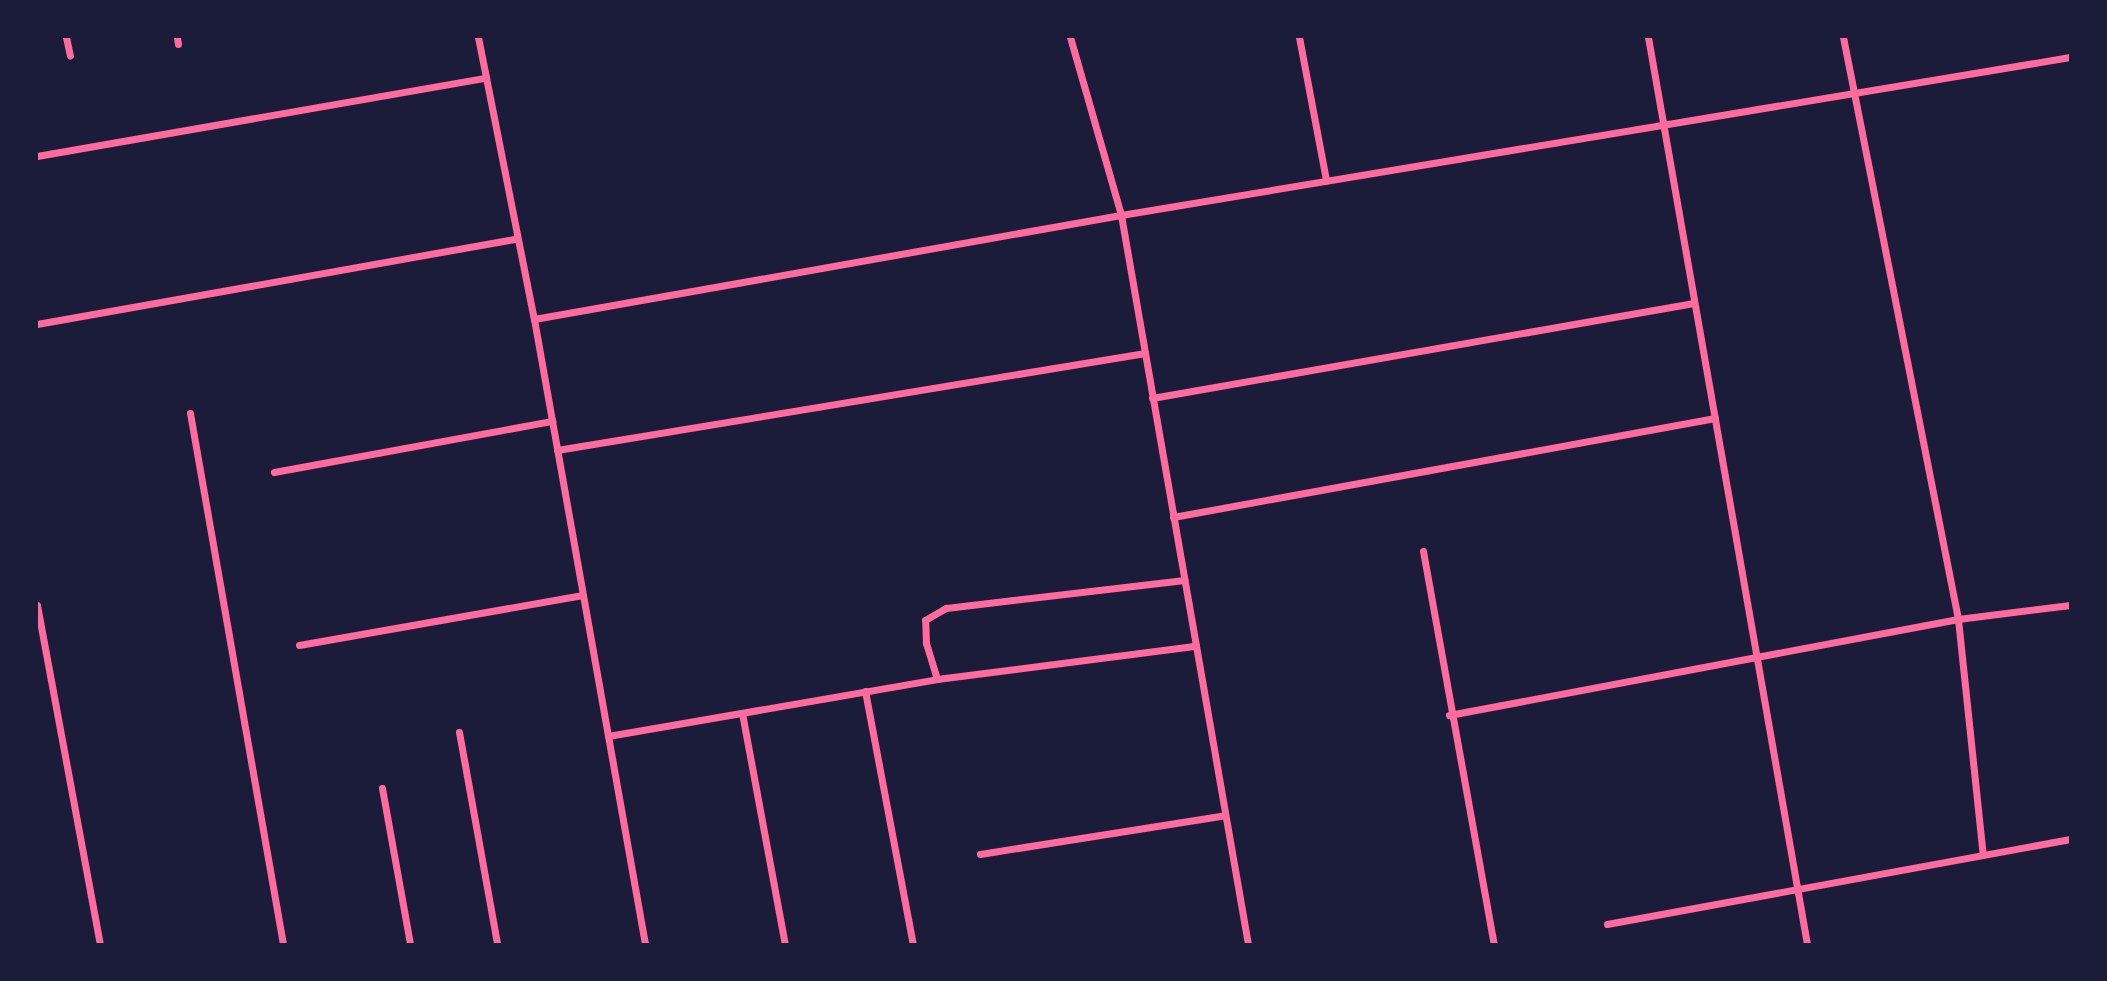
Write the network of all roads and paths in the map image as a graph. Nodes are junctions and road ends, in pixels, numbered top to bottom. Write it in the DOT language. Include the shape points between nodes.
graph roads {
  1 [pos="66,37"];
  2 [pos="478,37"];
  3 [pos="1070,37"];
  4 [pos="1300,37"];
  5 [pos="1648,37"];
  6 [pos="1843,37"];
  7 [pos="69,57"];
  8 [pos="2070,57"];
  9 [pos="486,78"];
  10 [pos="1852,92"];
  11 [pos="1662,123"];
  12 [pos="37,156"];
  13 [pos="1326,180"];
  14 [pos="1121,215"];
  15 [pos="515,239"];
  16 [pos="1694,303"];
  17 [pos="534,319"];
  18 [pos="37,324"];
  19 [pos="1145,353"];
  20 [pos="1152,398"];
  21 [pos="190,413"];
  22 [pos="1715,418"];
  23 [pos="552,421"];
  24 [pos="557,450"];
  25 [pos="274,472"];
  26 [pos="1173,517"];
  27 [pos="1423,551"];
  28 [pos="1184,580"];
  29 [pos="583,594"];
  30 [pos="37,605"];
  31 [pos="2070,605"];
  32 [pos="1958,619"];
  33 [pos="299,645"];
  34 [pos="1196,646"];
  35 [pos="1757,658"];
  36 [pos="937,679"];
  37 [pos="865,691"];
  38 [pos="743,713"];
  39 [pos="1449,715"];
  40 [pos="459,732"];
  41 [pos="608,736"];
  42 [pos="382,788"];
  43 [pos="1225,815"];
  44 [pos="2070,839"];
  45 [pos="980,854"];
  46 [pos="1983,855"];
  47 [pos="1797,889"];
  48 [pos="1607,924"];
  49 [pos="100,944"];
  50 [pos="283,944"];
  51 [pos="410,944"];
  52 [pos="497,944"];
  53 [pos="645,944"];
  54 [pos="785,944"];
  55 [pos="913,944"];
  56 [pos="1248,944"];
  57 [pos="1494,944"];
  58 [pos="1808,944"];
  1 -- 7 [label="street"];
  2 -- 9 [label="street"];
  3 -- 14 [label="street"];
  4 -- 13 [label="street"];
  5 -- 11 [label="street"];
  6 -- 10 [label="street"];
  8 -- 10 [label="street"];
  9 -- 12 [label="street"];
  9 -- 15 [label="street"];
  10 -- 11 [label="street"];
  10 -- 32 [label="street"];
  11 -- 13 [label="street"];
  11 -- 16 [label="street"];
  13 -- 14 [label="street"];
  14 -- 17 [label="street"];
  14 -- 19 [label="street"];
  15 -- 17 [label="street"];
  15 -- 18 [label="street"];
  16 -- 20 [label="street"];
  16 -- 22 [label="street"];
  17 -- 23 [label="street"];
  19 -- 20 [label="street"];
  19 -- 24 [label="street"];
  20 -- 26 [label="street"];
  21 -- 50 [label="street"];
  22 -- 26 [label="street"];
  22 -- 35 [label="street"];
  23 -- 24 [label="street"];
  23 -- 25 [label="street"];
  24 -- 29 [label="street"];
  26 -- 28 [label="street"];
  27 -- 39 [label="street"];
  28 -- 34 [label="street"];
  28 -- 36 [label="street" via="946,608 925,620 926,643"];
  29 -- 33 [label="street"];
  29 -- 41 [label="street"];
  30 -- 49 [label="street"];
  31 -- 32 [label="street"];
  32 -- 35 [label="street"];
  32 -- 46 [label="street"];
  34 -- 36 [label="street"];
  34 -- 43 [label="street"];
  35 -- 39 [label="street"];
  35 -- 47 [label="street"];
  36 -- 37 [label="street"];
  37 -- 38 [label="street"];
  37 -- 55 [label="street"];
  38 -- 41 [label="street"];
  38 -- 54 [label="street"];
  39 -- 57 [label="street"];
  40 -- 52 [label="street"];
  41 -- 53 [label="street"];
  42 -- 51 [label="street"];
  43 -- 45 [label="street"];
  43 -- 56 [label="street"];
  44 -- 46 [label="street"];
  46 -- 47 [label="street"];
  47 -- 48 [label="street"];
  47 -- 58 [label="street"];
}
